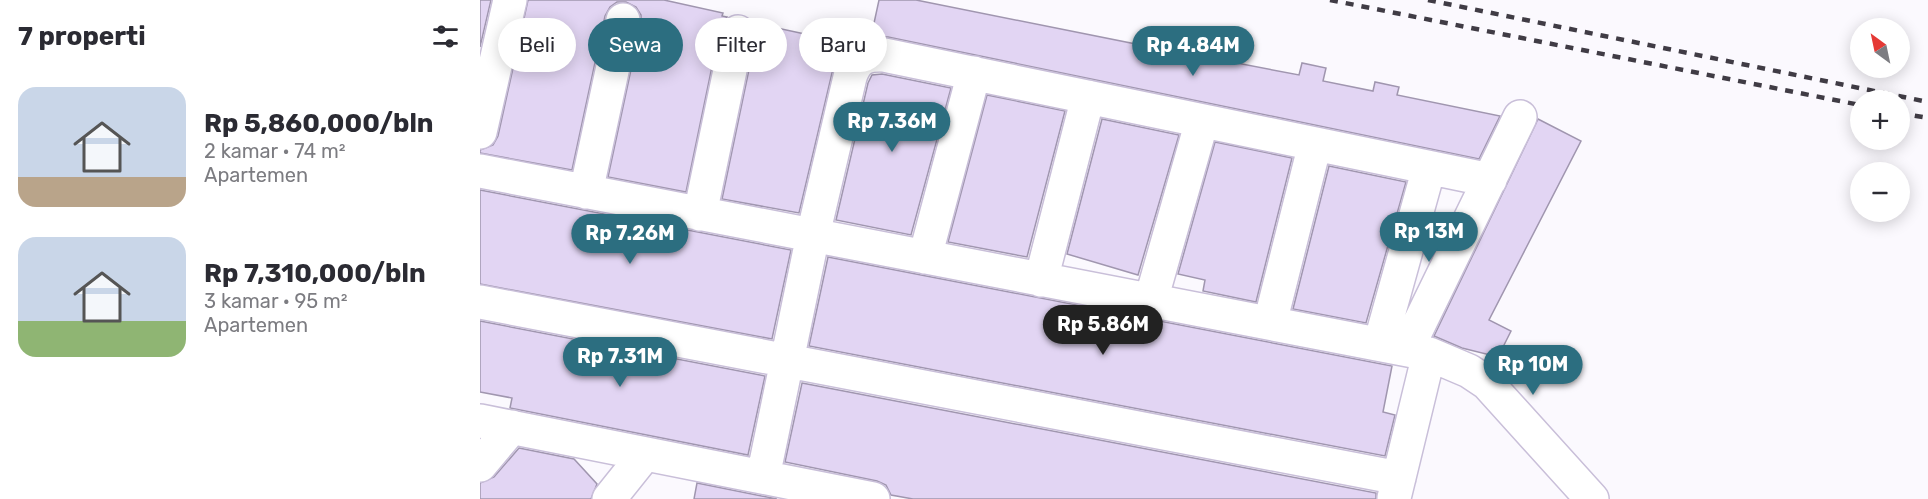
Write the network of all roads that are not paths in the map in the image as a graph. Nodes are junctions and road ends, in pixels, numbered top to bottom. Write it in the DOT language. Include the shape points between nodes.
graph roads {
  1 [pos="510,0"];
  2 [pos="612,72"];
  3 [pos="730,72"];
  4 [pos="974,73"];
  5 [pos="1088,97"];
  6 [pos="1520,117"];
  7 [pos="1202,121"];
  8 [pos="480,132"];
  9 [pos="1316,144"];
  10 [pos="1429,168"];
  11 [pos="480,171"];
  12 [pos="1490,180"];
  13 [pos="586,192"];
  14 [pos="700,213"];
  15 [pos="813,235"];
  16 [pos="925,257"];
  17 [pos="1041,280"];
  18 [pos="1151,300"];
  19 [pos="480,302"];
  20 [pos="1270,323"];
  21 [pos="1406,349"];
  22 [pos="787,361"];
  23 [pos="480,421"];
  24 [pos="512,427"];
  25 [pos="645,454"];
  26 [pos="480,465"];
  27 [pos="763,477"];
  28 [pos="1396,488"];
  29 [pos="826,494"];
  30 [pos="609,499"];
  31 [pos="873,499"];
  32 [pos="1592,499"];
  1 -- 8 [label="street"];
  2 -- 13 [label="street"];
  3 -- 14 [label="street"];
  4 -- 5 [label="street"];
  4 -- 15 [label="street" via="874,54 853,66"];
  4 -- 16 [label="street"];
  5 -- 7 [label="street"];
  5 -- 17 [label="street"];
  6 -- 12 [label="street"];
  7 -- 9 [label="street"];
  7 -- 18 [label="street"];
  9 -- 10 [label="street"];
  9 -- 20 [label="street"];
  10 -- 12 [label="street"];
  10 -- 21 [label="street"];
  11 -- 13 [label="street"];
  12 -- 21 [label="street"];
  13 -- 14 [label="street"];
  14 -- 15 [label="street"];
  15 -- 16 [label="street"];
  15 -- 22 [label="street"];
  16 -- 17 [label="street"];
  17 -- 18 [label="street"];
  18 -- 20 [label="street"];
  19 -- 22 [label="street"];
  20 -- 21 [label="street"];
  21 -- 28 [label="street"];
  21 -- 32 [label="street" via="1469,370 1487,383"];
  22 -- 27 [label="street"];
  22 -- 28 [label="street"];
  23 -- 24 [label="street"];
  24 -- 25 [label="street"];
  24 -- 26 [label="street"];
  25 -- 27 [label="street"];
  25 -- 30 [label="street"];
  27 -- 29 [label="street"];
  29 -- 31 [label="street"];
}
